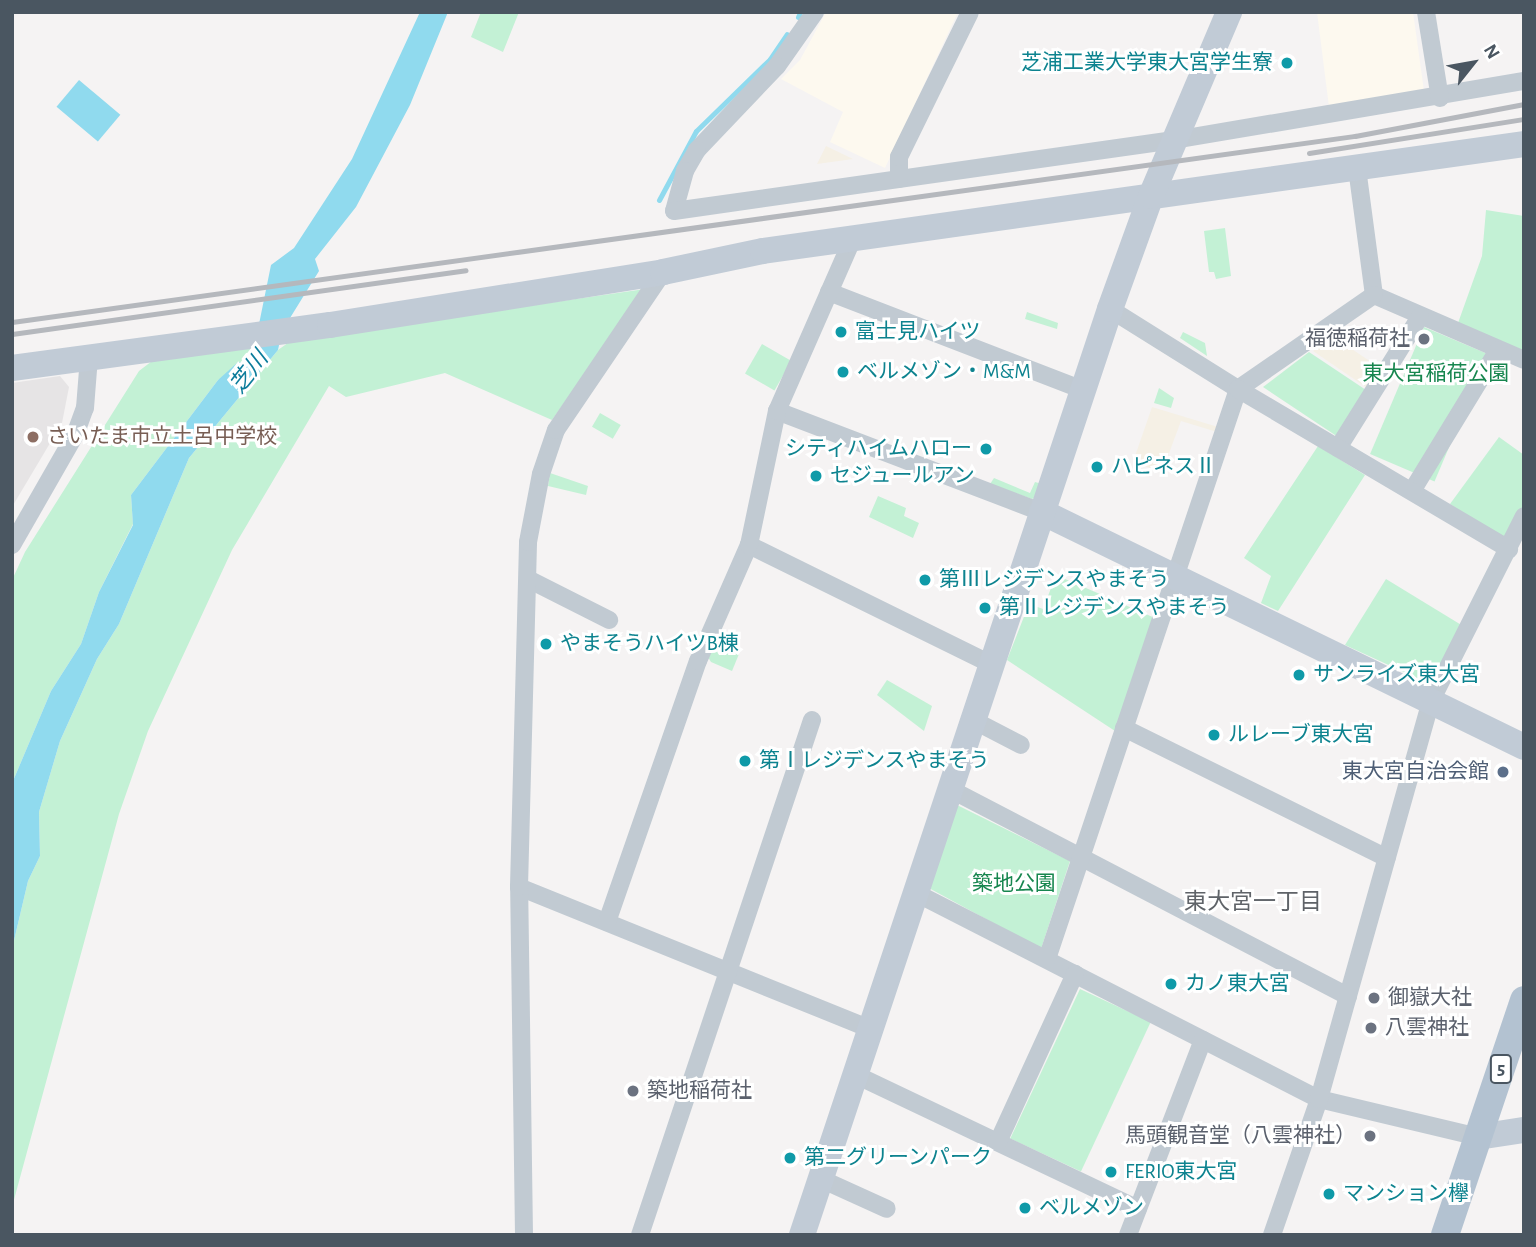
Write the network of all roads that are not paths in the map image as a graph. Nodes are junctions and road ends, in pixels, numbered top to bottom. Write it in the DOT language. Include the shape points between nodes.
graph roads {
  1 [pos="816,12"];
  2 [pos="970,12"];
  3 [pos="1228,12"];
  4 [pos="1426,12"];
  5 [pos="1524,81"];
  6 [pos="1440,98"];
  7 [pos="1174,140"];
  8 [pos="1524,144"];
  9 [pos="1357,168"];
  10 [pos="899,179"];
  11 [pos="1151,196"];
  12 [pos="853,238"];
  13 [pos="663,272"];
  14 [pos="829,292"];
  15 [pos="1374,295"];
  16 [pos="1110,309"];
  17 [pos="1420,317"];
  18 [pos="1498,349"];
  19 [pos="89,357"];
  20 [pos="1524,360"];
  21 [pos="12,368"];
  22 [pos="1238,389"];
  23 [pos="1083,390"];
  24 [pos="777,411"];
  25 [pos="1338,448"];
  26 [pos="1412,491"];
  27 [pos="1042,512"];
  28 [pos="1524,516"];
  29 [pos="12,545"];
  30 [pos="749,545"];
  31 [pos="1510,549"];
  32 [pos="1173,577"];
  33 [pos="528,579"];
  34 [pos="609,620"];
  35 [pos="991,664"];
  36 [pos="1430,703"];
  37 [pos="971,719"];
  38 [pos="811,720"];
  39 [pos="1124,728"];
  40 [pos="1021,745"];
  41 [pos="1524,747"];
  42 [pos="948,788"];
  43 [pos="1387,858"];
  44 [pos="1082,859"];
  45 [pos="519,887"];
  46 [pos="914,892"];
  47 [pos="607,922"];
  48 [pos="1047,959"];
  49 [pos="727,970"];
  50 [pos="1075,974"];
  51 [pos="1348,996"];
  52 [pos="1524,1000"];
  53 [pos="871,1029"];
  54 [pos="1203,1040"];
  55 [pos="1524,1044"];
  56 [pos="856,1074"];
  57 [pos="1319,1099"];
  58 [pos="1524,1130"];
  59 [pos="1486,1136"];
  60 [pos="998,1142"];
  61 [pos="821,1179"];
  62 [pos="887,1209"];
  63 [pos="1138,1209"];
  64 [pos="524,1235"];
  65 [pos="639,1235"];
  66 [pos="802,1235"];
  67 [pos="1128,1235"];
  68 [pos="1272,1235"];
  69 [pos="1444,1235"];
  70 [pos="1460,1235"];
  1 -- 10 [label="street" via="777,66 697,150 685,171 674,211"];
  2 -- 10 [label="street" via="900,157"];
  3 -- 7 [label="street"];
  4 -- 6 [label="street"];
  5 -- 6 [label="street"];
  6 -- 7 [label="street"];
  7 -- 10 [label="street"];
  7 -- 11 [label="street"];
  8 -- 9 [label="street"];
  9 -- 11 [label="street"];
  9 -- 15 [label="street"];
  11 -- 12 [label="street"];
  11 -- 16 [label="street"];
  12 -- 13 [label="street"];
  12 -- 14 [label="street"];
  13 -- 19 [label="street"];
  13 -- 33 [label="street" via="556,430 541,474 528,542"];
  14 -- 23 [label="street"];
  14 -- 24 [label="street"];
  15 -- 17 [label="street"];
  15 -- 22 [label="street"];
  16 -- 22 [label="street"];
  16 -- 23 [label="street"];
  17 -- 18 [label="street"];
  17 -- 25 [label="street"];
  18 -- 20 [label="street"];
  18 -- 26 [label="street"];
  19 -- 21 [label="street"];
  19 -- 29 [label="street" via="85,408 75,435"];
  22 -- 25 [label="street"];
  22 -- 32 [label="street"];
  23 -- 27 [label="street"];
  24 -- 27 [label="street"];
  24 -- 30 [label="street"];
  25 -- 26 [label="street"];
  26 -- 31 [label="street"];
  27 -- 32 [label="street"];
  27 -- 35 [label="street"];
  28 -- 31 [label="street"];
  30 -- 35 [label="street"];
  30 -- 47 [label="street" via="698,661"];
  31 -- 36 [label="street"];
  32 -- 36 [label="street"];
  32 -- 39 [label="street"];
  33 -- 34 [label="street"];
  33 -- 45 [label="street"];
  35 -- 37 [label="street"];
  36 -- 41 [label="street"];
  36 -- 43 [label="street"];
  37 -- 40 [label="street"];
  37 -- 42 [label="street"];
  38 -- 49 [label="street"];
  39 -- 43 [label="street"];
  39 -- 44 [label="street"];
  42 -- 44 [label="street"];
  42 -- 46 [label="street"];
  43 -- 51 [label="street"];
  44 -- 48 [label="street"];
  44 -- 51 [label="street"];
  45 -- 47 [label="street"];
  45 -- 64 [label="street"];
  46 -- 48 [label="street"];
  46 -- 53 [label="street"];
  47 -- 49 [label="street"];
  48 -- 50 [label="street"];
  49 -- 53 [label="street"];
  49 -- 65 [label="street"];
  50 -- 54 [label="street"];
  50 -- 60 [label="street"];
  51 -- 57 [label="street"];
  52 -- 59 [label="main road, 5"];
  53 -- 56 [label="street"];
  54 -- 57 [label="street"];
  54 -- 63 [label="street"];
  55 -- 59 [label="main road, 5"];
  56 -- 60 [label="street"];
  56 -- 61 [label="street"];
  57 -- 59 [label="street"];
  57 -- 68 [label="street"];
  58 -- 59 [label="street"];
  59 -- 69 [label="main road, 5"];
  59 -- 70 [label="main road, 5"];
  60 -- 63 [label="street"];
  61 -- 62 [label="street"];
  61 -- 66 [label="street"];
  63 -- 67 [label="street"];
}
